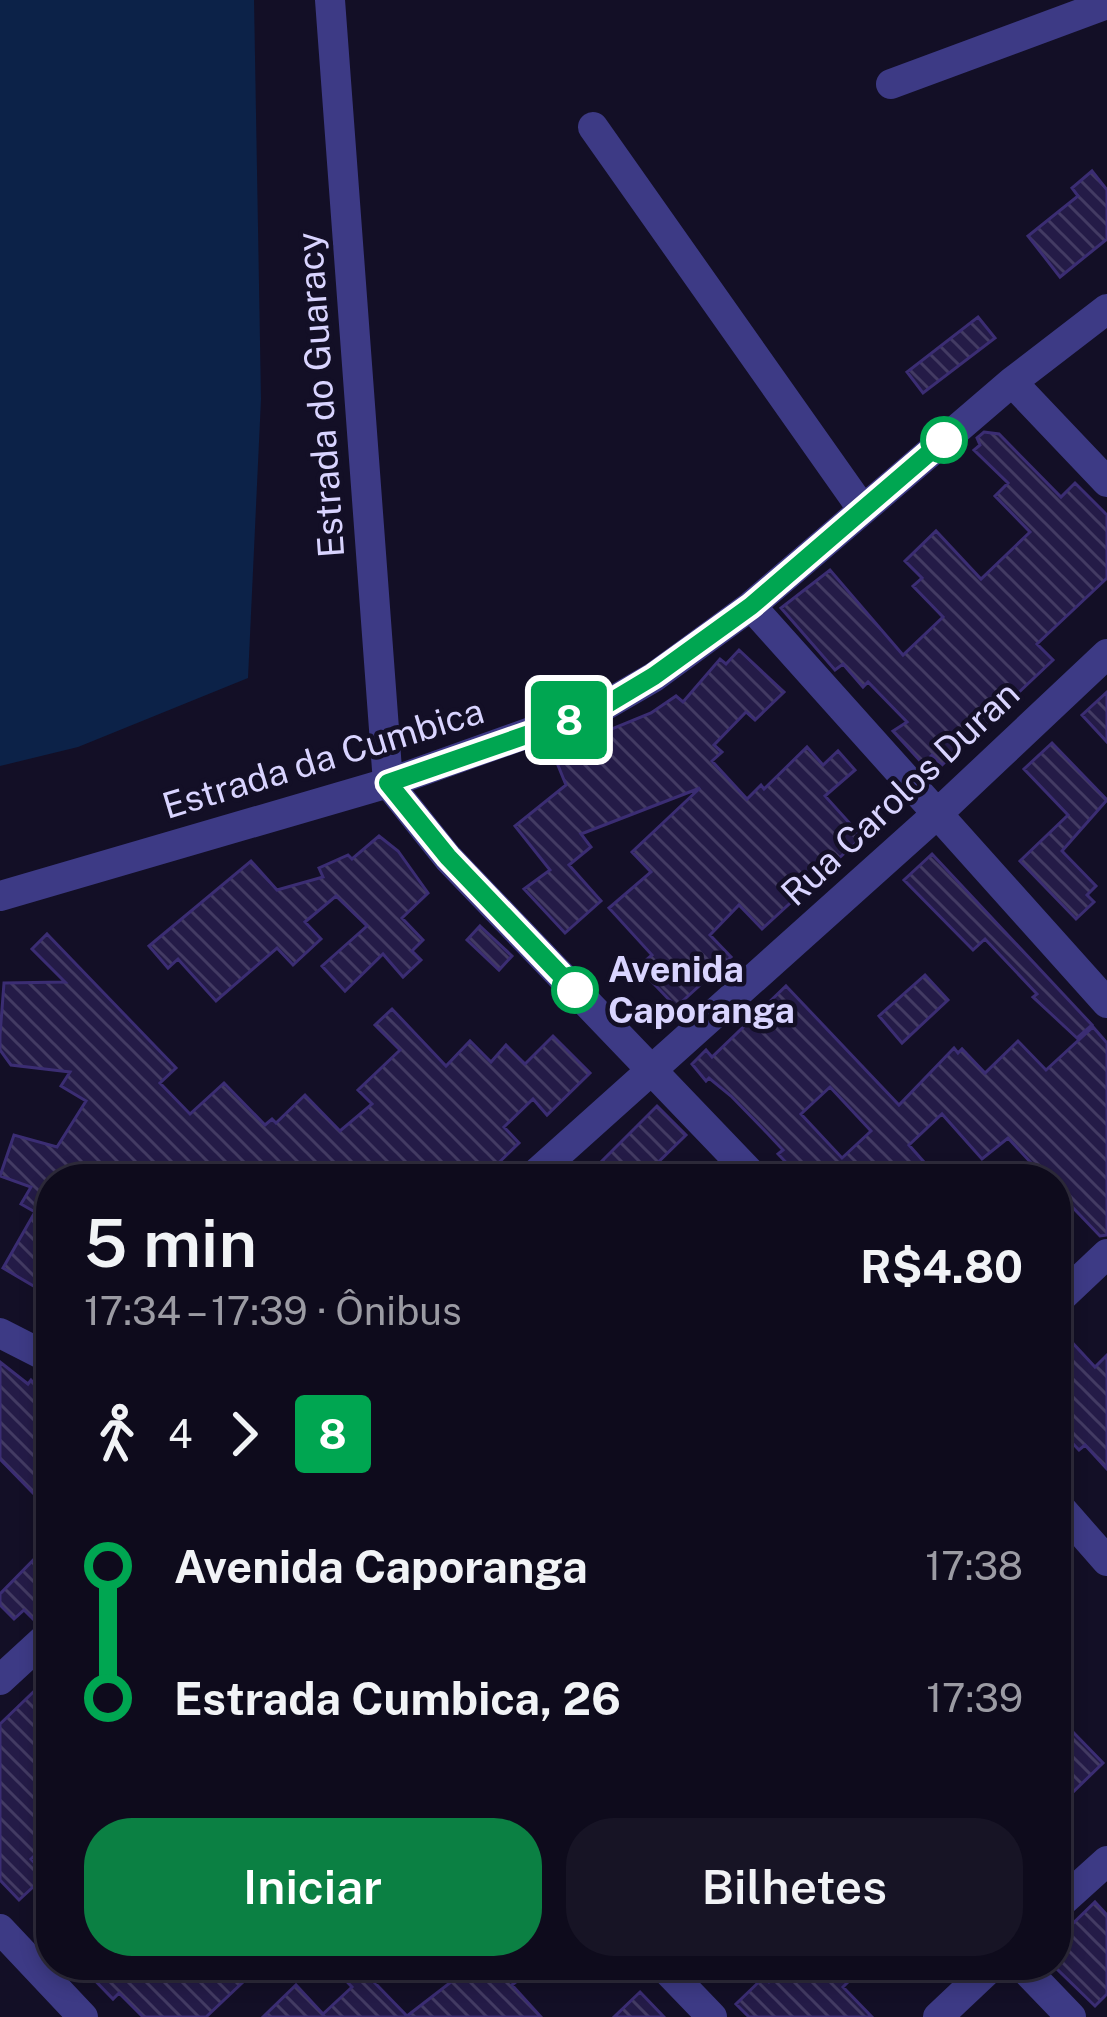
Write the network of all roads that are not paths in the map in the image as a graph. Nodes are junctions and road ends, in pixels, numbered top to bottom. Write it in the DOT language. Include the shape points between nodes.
graph roads {
  1 [pos="330,0"];
  2 [pos="1107,4"];
  3 [pos="891,84"];
  4 [pos="592,127"];
  5 [pos="1107,309"];
  6 [pos="1012,382"];
  7 [pos="1107,482"];
  8 [pos="863,510"];
  9 [pos="751,606"];
  10 [pos="1107,654"];
  11 [pos="388,783"];
  12 [pos="936,814"];
  13 [pos="0,896"];
  14 [pos="1107,1003"];
  15 [pos="654,1071"];
  16 [pos="547,1164"];
  17 [pos="742,1164"];
  18 [pos="1107,1254"];
  19 [pos="1071,1288"];
  20 [pos="0,1333"];
  21 [pos="36,1351"];
  22 [pos="1071,1520"];
  23 [pos="1107,1561"];
  24 [pos="36,1647"];
  25 [pos="0,1680"];
  26 [pos="1107,1861"];
  27 [pos="1071,1893"];
  28 [pos="0,1929"];
  29 [pos="36,1967"];
  30 [pos="48,1980"];
  31 [pos="676,1980"];
  32 [pos="977,1980"];
  33 [pos="1036,1980"];
  34 [pos="83,2017"];
  35 [pos="712,2017"];
  36 [pos="938,2017"];
  37 [pos="1071,2017"];
  1 -- 11 [label="street, Estrada do Guaracy"];
  2 -- 3 [label="street"];
  4 -- 8 [label="street"];
  5 -- 6 [label="street, Estrada da Cumbica"];
  6 -- 7 [label="street"];
  6 -- 8 [label="street, Estrada da Cumbica"];
  8 -- 9 [label="street, Estrada da Cumbica"];
  9 -- 11 [label="street, Estrada da Cumbica" via="604,706"];
  9 -- 12 [label="street"];
  10 -- 12 [label="street, Rua Carolos Duran"];
  11 -- 13 [label="street, Estrada da Cumbica"];
  11 -- 15 [label="street" via="448,857"];
  12 -- 14 [label="street"];
  12 -- 15 [label="street, Rua Carolos Duran"];
  15 -- 16 [label="street, Rua Carolos Duran"];
  15 -- 17 [label="street"];
  18 -- 19 [label="street"];
  20 -- 21 [label="street"];
  22 -- 23 [label="street"];
  24 -- 25 [label="street"];
  26 -- 27 [label="street"];
  28 -- 29 [label="street"];
  30 -- 34 [label="street"];
  31 -- 35 [label="street"];
  32 -- 36 [label="street"];
  33 -- 37 [label="street"];
}
